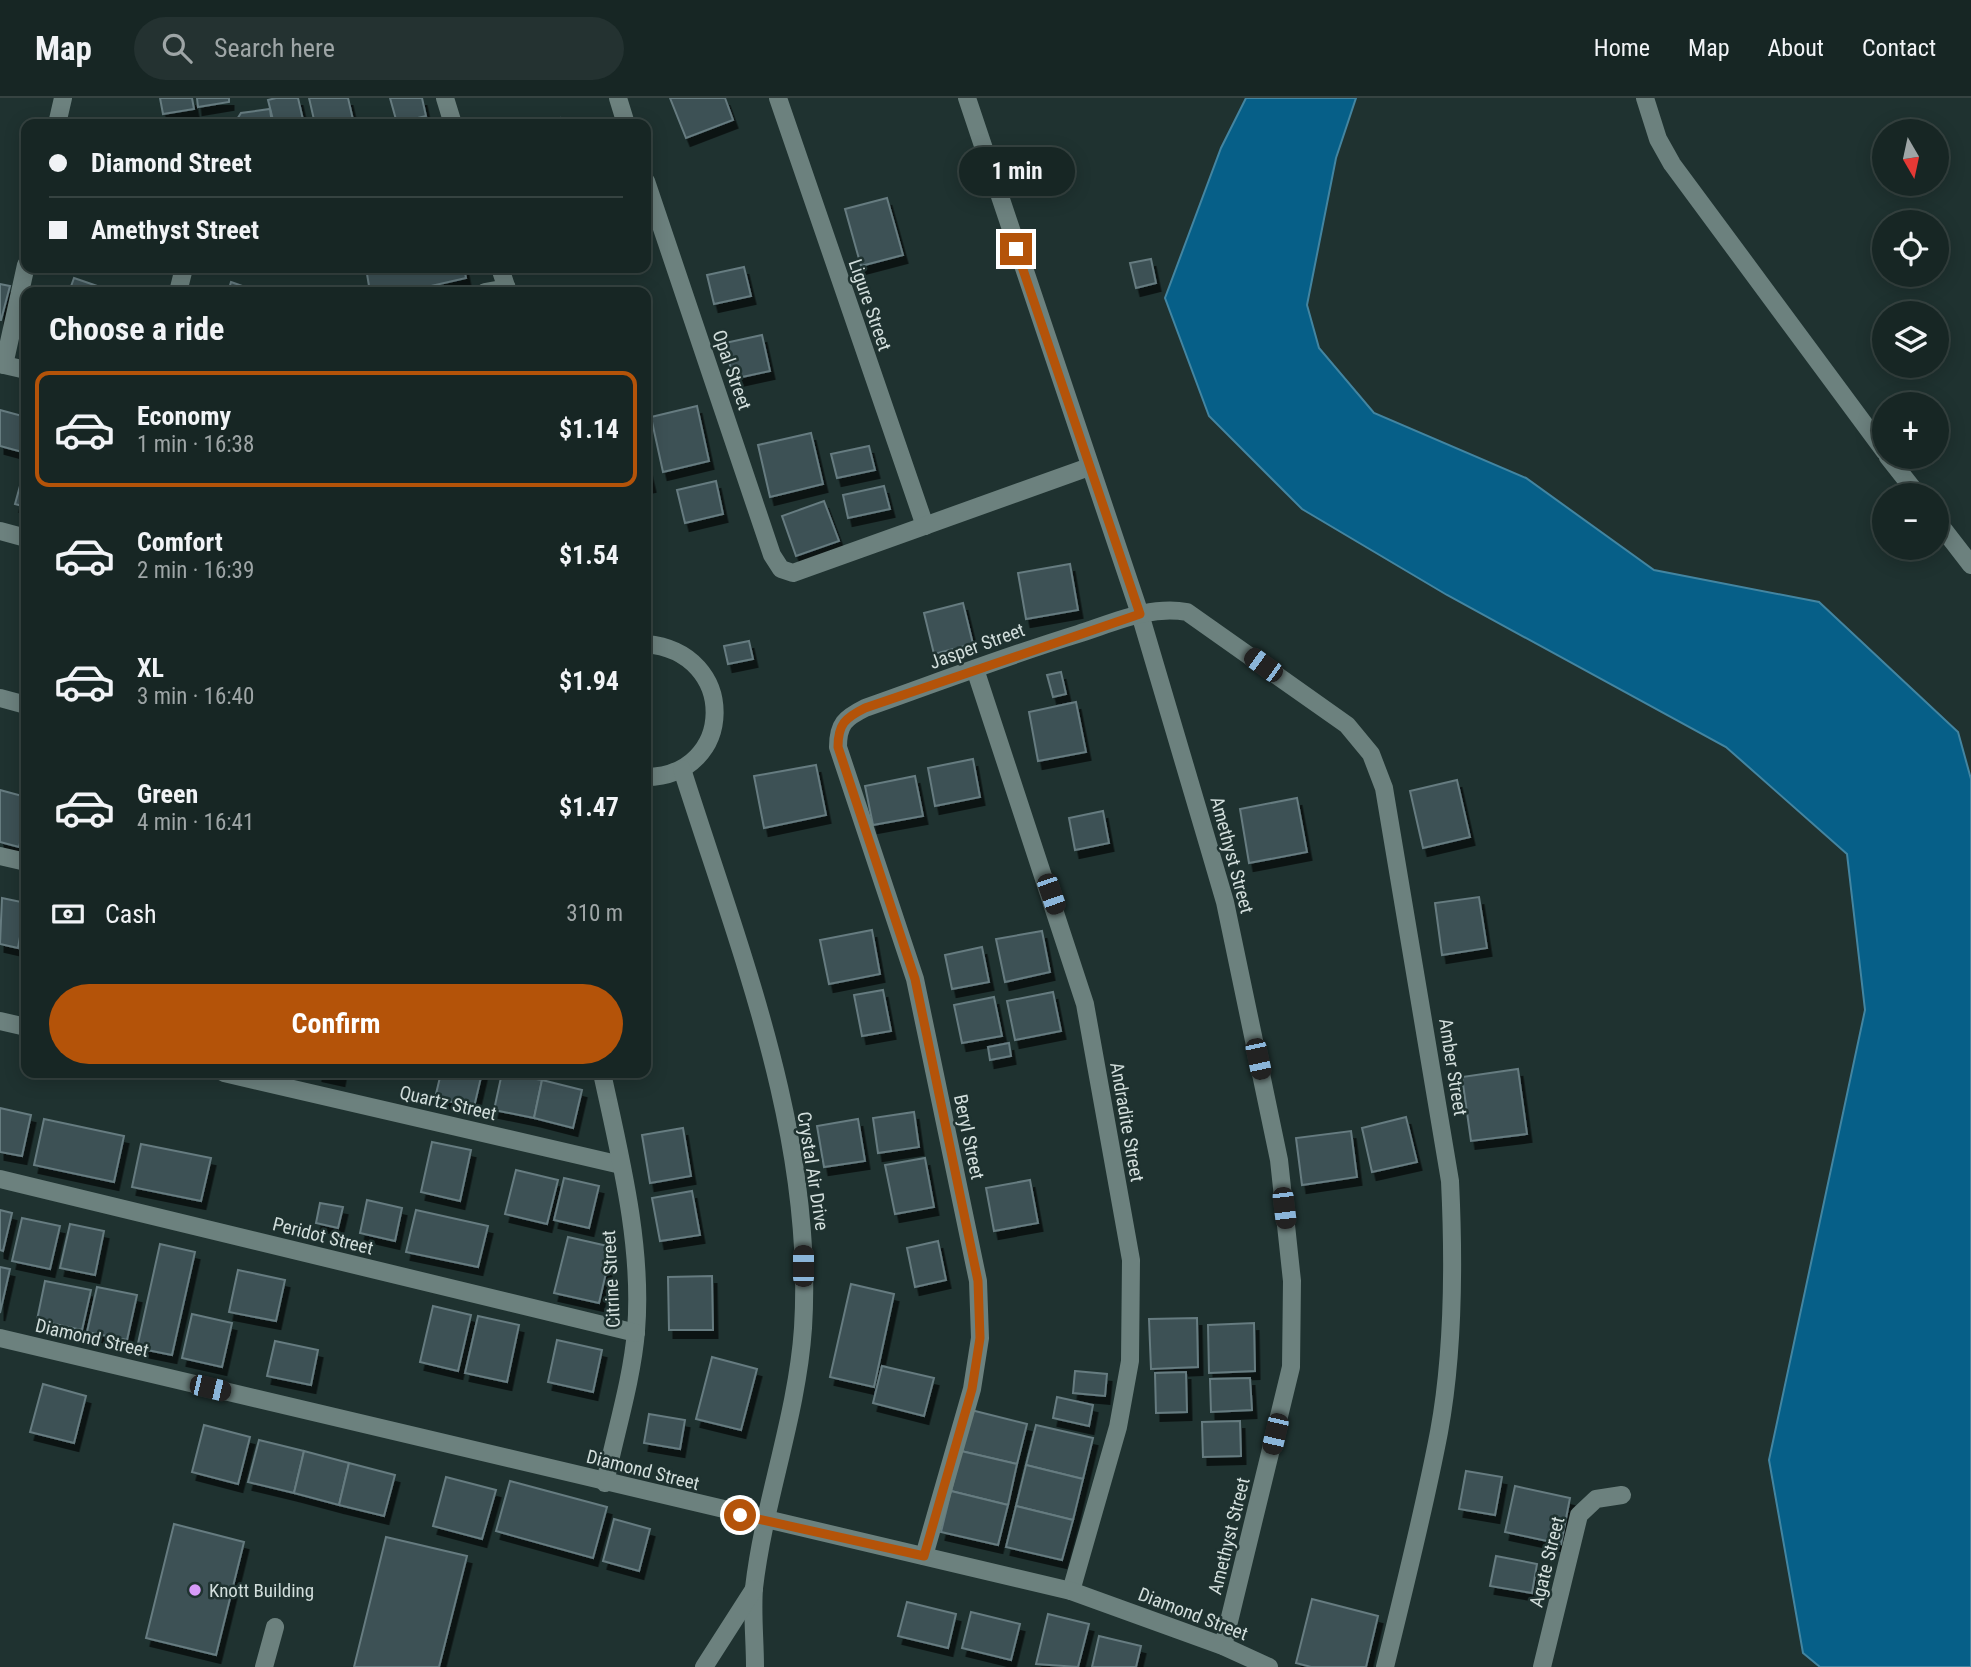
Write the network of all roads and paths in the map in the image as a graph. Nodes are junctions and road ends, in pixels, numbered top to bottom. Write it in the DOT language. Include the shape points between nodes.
graph roads {
  1 [pos="63,98"];
  2 [pos="445,98"];
  3 [pos="618,98"];
  4 [pos="778,98"];
  5 [pos="967,98"];
  6 [pos="1645,98"];
  7 [pos="58,119"];
  8 [pos="451,119"];
  9 [pos="624,119"];
  10 [pos="651,196"];
  11 [pos="24,273"];
  12 [pos="2,364"];
  13 [pos="21,369"];
  14 [pos="1872,434"];
  15 [pos="1089,467"];
  16 [pos="1897,469"];
  17 [pos="1909,483"];
  18 [pos="925,526"];
  19 [pos="0,531"];
  20 [pos="21,537"];
  21 [pos="1949,537"];
  22 [pos="1971,565"];
  23 [pos="1140,614"];
  24 [pos="651,645"];
  25 [pos="975,669"];
  26 [pos="0,698"];
  27 [pos="21,704"];
  28 [pos="838,732"];
  29 [pos="682,769"];
  30 [pos="651,777"];
  31 [pos="0,856"];
  32 [pos="21,861"];
  33 [pos="0,1021"];
  34 [pos="21,1026"];
  35 [pos="246,1078"];
  36 [pos="603,1078"];
  37 [pos="621,1165"];
  38 [pos="0,1179"];
  39 [pos="636,1333"];
  40 [pos="0,1338"];
  41 [pos="605,1483"];
  42 [pos="1622,1495"];
  43 [pos="767,1522"];
  44 [pos="924,1556"];
  45 [pos="754,1589"];
  46 [pos="1071,1591"];
  47 [pos="275,1627"];
  48 [pos="1223,1646"];
  49 [pos="264,1667"];
  50 [pos="704,1667"];
  51 [pos="755,1667"];
  52 [pos="1269,1667"];
  53 [pos="1384,1667"];
  54 [pos="1542,1667"];
  1 -- 7 [label="street"];
  2 -- 8 [label="street"];
  3 -- 9 [label="street"];
  4 -- 18 [label="street, Ligure Street"];
  5 -- 15 [label="street, Amethyst Street"];
  6 -- 14 [label="street" via="1672,164"];
  10 -- 18 [label="street, Opal Street" via="772,555 781,569 793,573"];
  11 -- 12 [label="street"];
  12 -- 13 [label="street"];
  15 -- 18 [label="street"];
  15 -- 23 [label="street, Amethyst Street"];
  16 -- 17 [label="street"];
  19 -- 20 [label="street"];
  21 -- 22 [label="street"];
  23 -- 25 [label="street, Jasper Street"];
  23 -- 48 [label="street, Amethyst Street" via="1225,902 1279,1160 1292,1281 1291,1367"];
  23 -- 53 [label="street, Amber Street" via="1170,608 1187,612 1347,725 1371,754 1384,788 1450,1181 1453,1244 1440,1430"];
  24 -- 29 [label="street" via="688,657 704,673 713,693 716,715 710,736 699,755"];
  25 -- 28 [label="street, Jasper Street" via="846,717"];
  25 -- 46 [label="street, Andradite Street" via="1085,1004 1131,1260 1130,1361 1118,1427"];
  26 -- 27 [label="street"];
  28 -- 44 [label="street, Beryl Street" via="838,747 915,979 978,1281 980,1338 972,1389"];
  29 -- 30 [label="street"];
  29 -- 43 [label="street, Crystal Air Drive" via="760,1011 803,1223 803,1329"];
  31 -- 32 [label="street"];
  33 -- 34 [label="street"];
  35 -- 37 [label="street, Quartz Street"];
  36 -- 37 [label="street, Citrine Street"];
  37 -- 39 [label="street, Citrine Street" via="631,1231"];
  38 -- 39 [label="street, Peridot Street"];
  39 -- 41 [label="street, Citrine Street"];
  40 -- 41 [label="street, Diamond Street"];
  41 -- 43 [label="street, Diamond Street"];
  42 -- 54 [label="street, Agate Street" via="1596,1499 1579,1515"];
  43 -- 44 [label="street, Diamond Street"];
  43 -- 45 [label="street, Crystal Air Drive"];
  44 -- 46 [label="street, Diamond Street"];
  45 -- 50 [label="street, Crystal Air Drive"];
  45 -- 51 [label="street, Crystal Air Drive"];
  46 -- 48 [label="street, Diamond Street"];
  47 -- 49 [label="street"];
  48 -- 52 [label="street, Diamond Street"];
}
